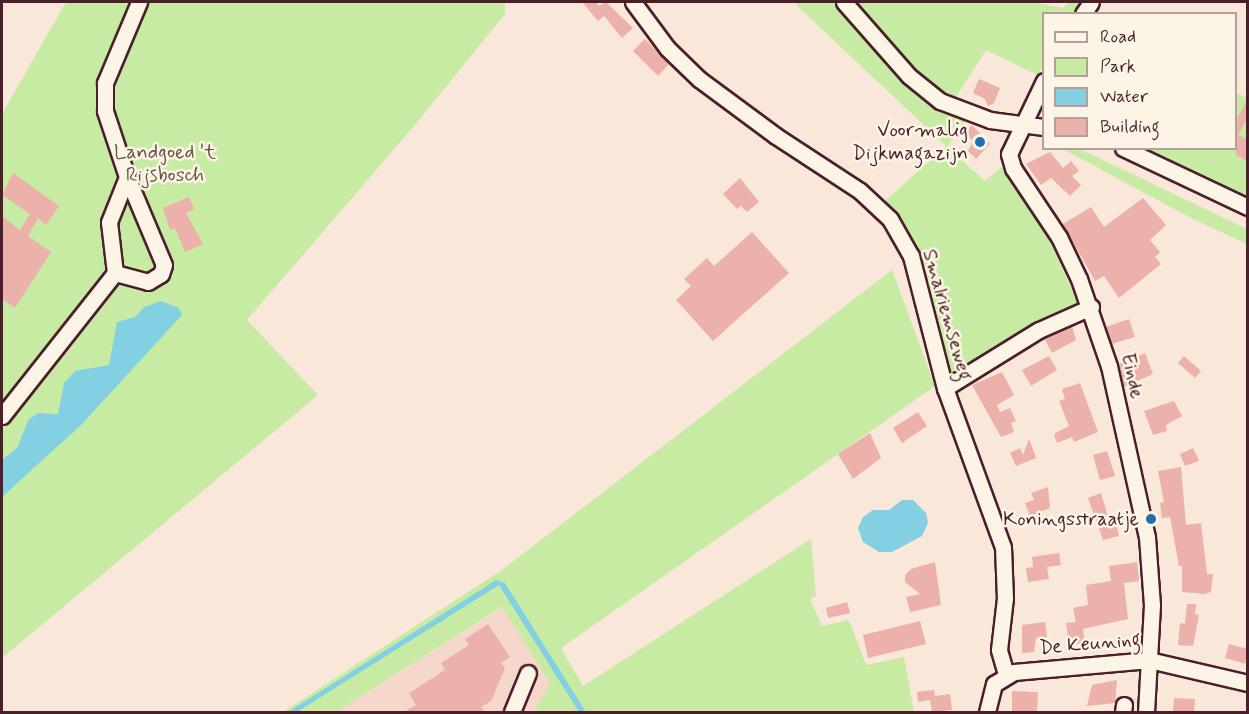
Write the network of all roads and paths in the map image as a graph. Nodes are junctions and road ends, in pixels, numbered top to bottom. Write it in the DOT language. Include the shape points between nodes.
graph roads {
  1 [pos="139,2"];
  2 [pos="633,2"];
  3 [pos="844,2"];
  4 [pos="1042,85"];
  5 [pos="1020,124"];
  6 [pos="1042,127"];
  7 [pos="1127,150"];
  8 [pos="127,177"];
  9 [pos="116,206"];
  10 [pos="140,207"];
  11 [pos="1248,207"];
  12 [pos="115,273"];
  13 [pos="1091,307"];
  14 [pos="945,388"];
  15 [pos="2,416"];
  16 [pos="1149,660"];
  17 [pos="528,673"];
  18 [pos="1006,675"];
  19 [pos="1248,684"];
  20 [pos="512,712"];
  21 [pos="987,712"];
  22 [pos="1146,712"];
  1 -- 8 [label="street" via="108,71 104,94 105,111"];
  2 -- 14 [label="street, Smalriemseweg" via="667,48 699,79 860,191 890,219 911,256"];
  3 -- 5 [label="street" via="909,76 940,101 972,114"];
  4 -- 5 [label="street, Einde"];
  5 -- 6 [label="street"];
  5 -- 13 [label="street, Einde" via="1009,147 1014,168 1059,237"];
  7 -- 11 [label="street"];
  8 -- 9 [label="street"];
  8 -- 10 [label="street"];
  9 -- 10 [label="street"];
  9 -- 12 [label="street" via="109,222"];
  10 -- 12 [label="street" via="163,269 148,282"];
  12 -- 15 [label="street"];
  13 -- 14 [label="street" via="1039,330"];
  13 -- 16 [label="street, Einde" via="1109,366 1147,537 1152,605"];
  14 -- 18 [label="street, Smalriemseweg" via="1003,548 1005,598 999,650"];
  16 -- 18 [label="street, De Keuning"];
  16 -- 19 [label="street, De Keuning"];
  16 -- 22 [label="street, Einde"];
  17 -- 20 [label="street"];
  18 -- 21 [label="street" via="990,689"];
}
